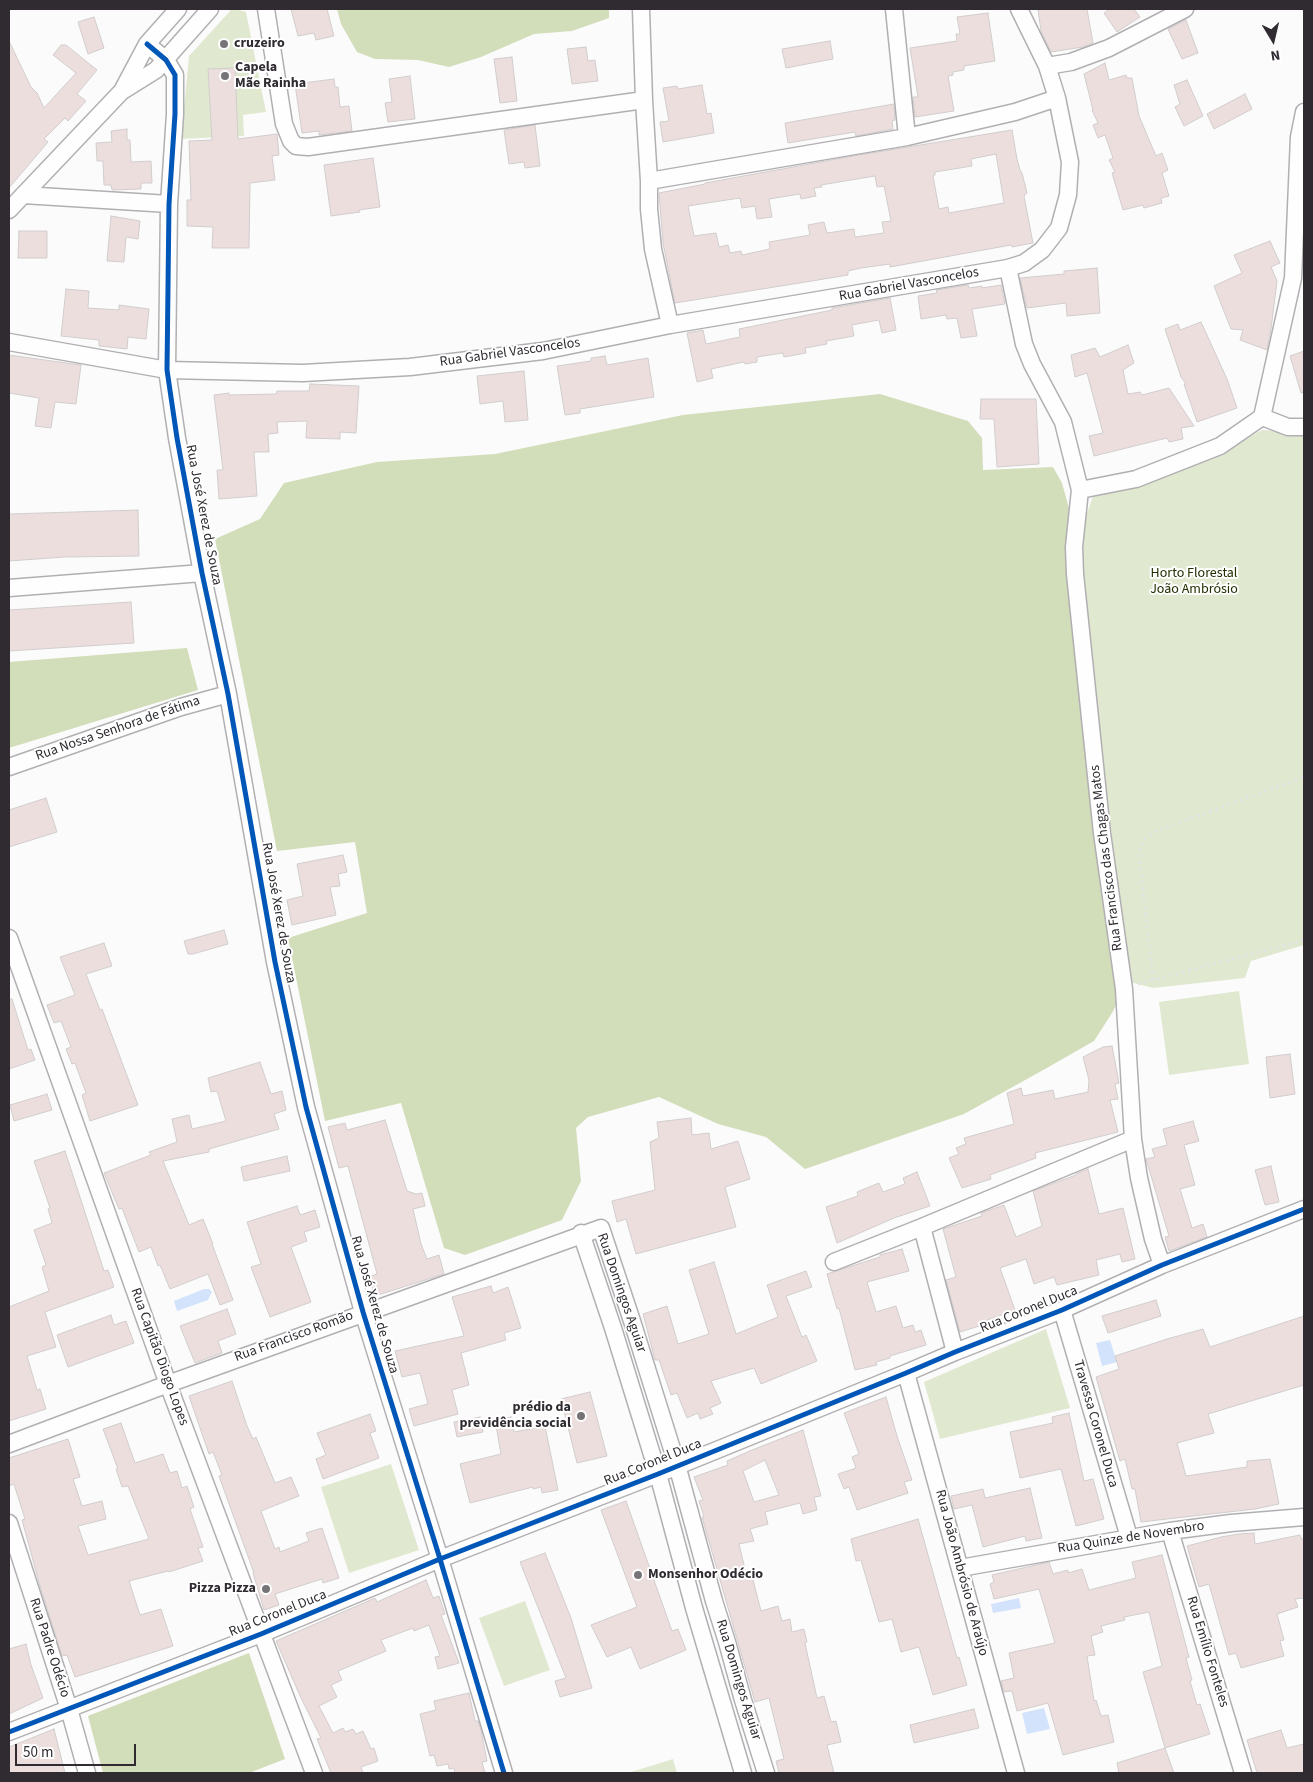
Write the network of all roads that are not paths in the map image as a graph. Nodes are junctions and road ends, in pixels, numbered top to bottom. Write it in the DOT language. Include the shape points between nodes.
graph roads {
  1 [pos="178,9"];
  2 [pos="210,9"];
  3 [pos="266,9"];
  4 [pos="641,9"];
  5 [pos="894,9"];
  6 [pos="1019,9"];
  7 [pos="1185,9"];
  8 [pos="147,44"];
  9 [pos="166,60"];
  10 [pos="1047,66"];
  11 [pos="122,91"];
  12 [pos="1057,98"];
  13 [pos="644,100"];
  14 [pos="1304,112"];
  15 [pos="907,137"];
  16 [pos="649,181"];
  17 [pos="22,195"];
  18 [pos="169,204"];
  19 [pos="9,210"];
  20 [pos="1008,268"];
  21 [pos="670,325"];
  22 [pos="9,342"];
  23 [pos="167,370"];
  24 [pos="1262,417"];
  25 [pos="1304,427"];
  26 [pos="1080,490"];
  27 [pos="202,573"];
  28 [pos="9,588"];
  29 [pos="228,694"];
  30 [pos="9,767"];
  31 [pos="9,938"];
  32 [pos="1134,1139"];
  33 [pos="1304,1209"];
  34 [pos="922,1227"];
  35 [pos="581,1233"];
  36 [pos="834,1262"];
  37 [pos="1162,1265"];
  38 [pos="1062,1310"];
  39 [pos="363,1312"];
  40 [pos="632,1321"];
  41 [pos="614,1328"];
  42 [pos="955,1352"];
  43 [pos="906,1374"];
  44 [pos="168,1384"];
  45 [pos="9,1444"];
  46 [pos="677,1465"];
  47 [pos="658,1474"];
  48 [pos="1304,1517"];
  49 [pos="9,1523"];
  50 [pos="1170,1531"];
  51 [pos="1128,1537"];
  52 [pos="440,1559"];
  53 [pos="960,1568"];
  54 [pos="714,1601"];
  55 [pos="694,1608"];
  56 [pos="261,1634"];
  57 [pos="743,1700"];
  58 [pos="722,1706"];
  59 [pos="69,1709"];
  60 [pos="9,1732"];
  61 [pos="87,1773"];
  62 [pos="314,1773"];
  63 [pos="504,1773"];
  64 [pos="743,1773"];
  65 [pos="766,1773"];
  66 [pos="1016,1773"];
  67 [pos="1243,1773"];
  1 -- 8 [label="street"];
  2 -- 9 [label="street"];
  3 -- 13 [label="street" via="284,124 296,146 308,147"];
  4 -- 13 [label="street"];
  5 -- 15 [label="street"];
  6 -- 10 [label="street, Rua Gabriel Vasconcelos"];
  7 -- 10 [label="street" via="1109,48 1071,62"];
  8 -- 9 [label="street, Rua José Xerez de Souza"];
  8 -- 11 [label="street"];
  9 -- 11 [label="street"];
  9 -- 18 [label="street, Rua José Xerez de Souza" via="175,75"];
  10 -- 12 [label="street, Rua Gabriel Vasconcelos"];
  11 -- 17 [label="street"];
  12 -- 15 [label="street" via="1014,112"];
  12 -- 20 [label="street, Rua Gabriel Vasconcelos" via="1070,162 1064,212 1059,228 1042,250 1024,263"];
  13 -- 16 [label="street"];
  14 -- 24 [label="street" via="1299,137 1293,278"];
  15 -- 16 [label="street"];
  16 -- 21 [label="street" via="653,249"];
  17 -- 18 [label="street"];
  17 -- 19 [label="street"];
  18 -- 23 [label="street, Rua José Xerez de Souza"];
  20 -- 21 [label="street, Rua Gabriel Vasconcelos"];
  20 -- 26 [label="street, Rua Francisco das Chagas Matos" via="1024,344 1063,422"];
  21 -- 23 [label="street, Rua Gabriel Vasconcelos" via="543,351 410,366 303,373"];
  22 -- 23 [label="street, Rua Gabriel Vasconcelos"];
  23 -- 27 [label="street, Rua José Xerez de Souza"];
  24 -- 25 [label="street" via="1288,427"];
  24 -- 26 [label="street" via="1220,446 1136,479"];
  26 -- 32 [label="street, Rua Francisco das Chagas Matos" via="1074,547 1075,574 1102,833 1124,989"];
  27 -- 28 [label="street"];
  27 -- 29 [label="street, Rua José Xerez de Souza"];
  29 -- 30 [label="street, Rua Nossa Senhora de Fátima" via="181,707"];
  29 -- 39 [label="street, Rua José Xerez de Souza" via="277,972 306,1106"];
  31 -- 44 [label="street, Rua Capitão Diogo Lopes"];
  32 -- 34 [label="street"];
  32 -- 37 [label="street, Rua Francisco das Chagas Matos" via="1139,1178"];
  33 -- 37 [label="street, Rua Coronel Duca"];
  34 -- 36 [label="street"];
  34 -- 42 [label="street"];
  35 -- 39 [label="street, Rua Francisco Romão"];
  35 -- 40 [label="street, Rua Domingos Aguiar" via="600,1228"];
  35 -- 41 [label="street, Rua Domingos Aguiar"];
  37 -- 38 [label="street, Rua Coronel Duca"];
  38 -- 42 [label="street, Rua Coronel Duca"];
  38 -- 51 [label="street, Travessa Coronel Duca"];
  39 -- 44 [label="street, Rua Francisco Romão"];
  39 -- 52 [label="street, Rua José Xerez de Souza"];
  40 -- 41 [label="street"];
  40 -- 46 [label="street, Rua Domingos Aguiar"];
  41 -- 47 [label="street, Rua Domingos Aguiar"];
  42 -- 43 [label="street, Rua Coronel Duca"];
  43 -- 46 [label="street, Rua Coronel Duca"];
  43 -- 53 [label="street, Rua João Ambrósio de Araújo"];
  44 -- 45 [label="street, Rua Francisco Romão"];
  44 -- 56 [label="street, Rua Capitão Diogo Lopes"];
  46 -- 47 [label="street, Rua Coronel Duca"];
  46 -- 54 [label="street, Rua Domingos Aguiar"];
  47 -- 52 [label="street, Rua Coronel Duca"];
  47 -- 55 [label="street, Rua Domingos Aguiar"];
  48 -- 50 [label="street, Rua Quinze de Novembro"];
  49 -- 59 [label="street, Rua Padre Odécio"];
  50 -- 51 [label="street, Rua Quinze de Novembro"];
  50 -- 67 [label="street, Rua Emílio Fonteles"];
  51 -- 53 [label="street, Rua Quinze de Novembro"];
  52 -- 56 [label="street, Rua Coronel Duca"];
  52 -- 63 [label="street, Rua José Xerez de Souza"];
  53 -- 66 [label="street, Rua João Ambrósio de Araújo"];
  54 -- 55 [label="street"];
  54 -- 57 [label="street, Rua Domingos Aguiar"];
  55 -- 58 [label="street, Rua Domingos Aguiar"];
  56 -- 59 [label="street, Rua Coronel Duca"];
  56 -- 62 [label="street, Rua Capitão Diogo Lopes"];
  57 -- 58 [label="street"];
  57 -- 65 [label="street, Rua Domingos Aguiar"];
  58 -- 64 [label="street, Rua Domingos Aguiar"];
  59 -- 60 [label="street, Rua Coronel Duca"];
  59 -- 61 [label="street, Rua Padre Odécio"];
}
